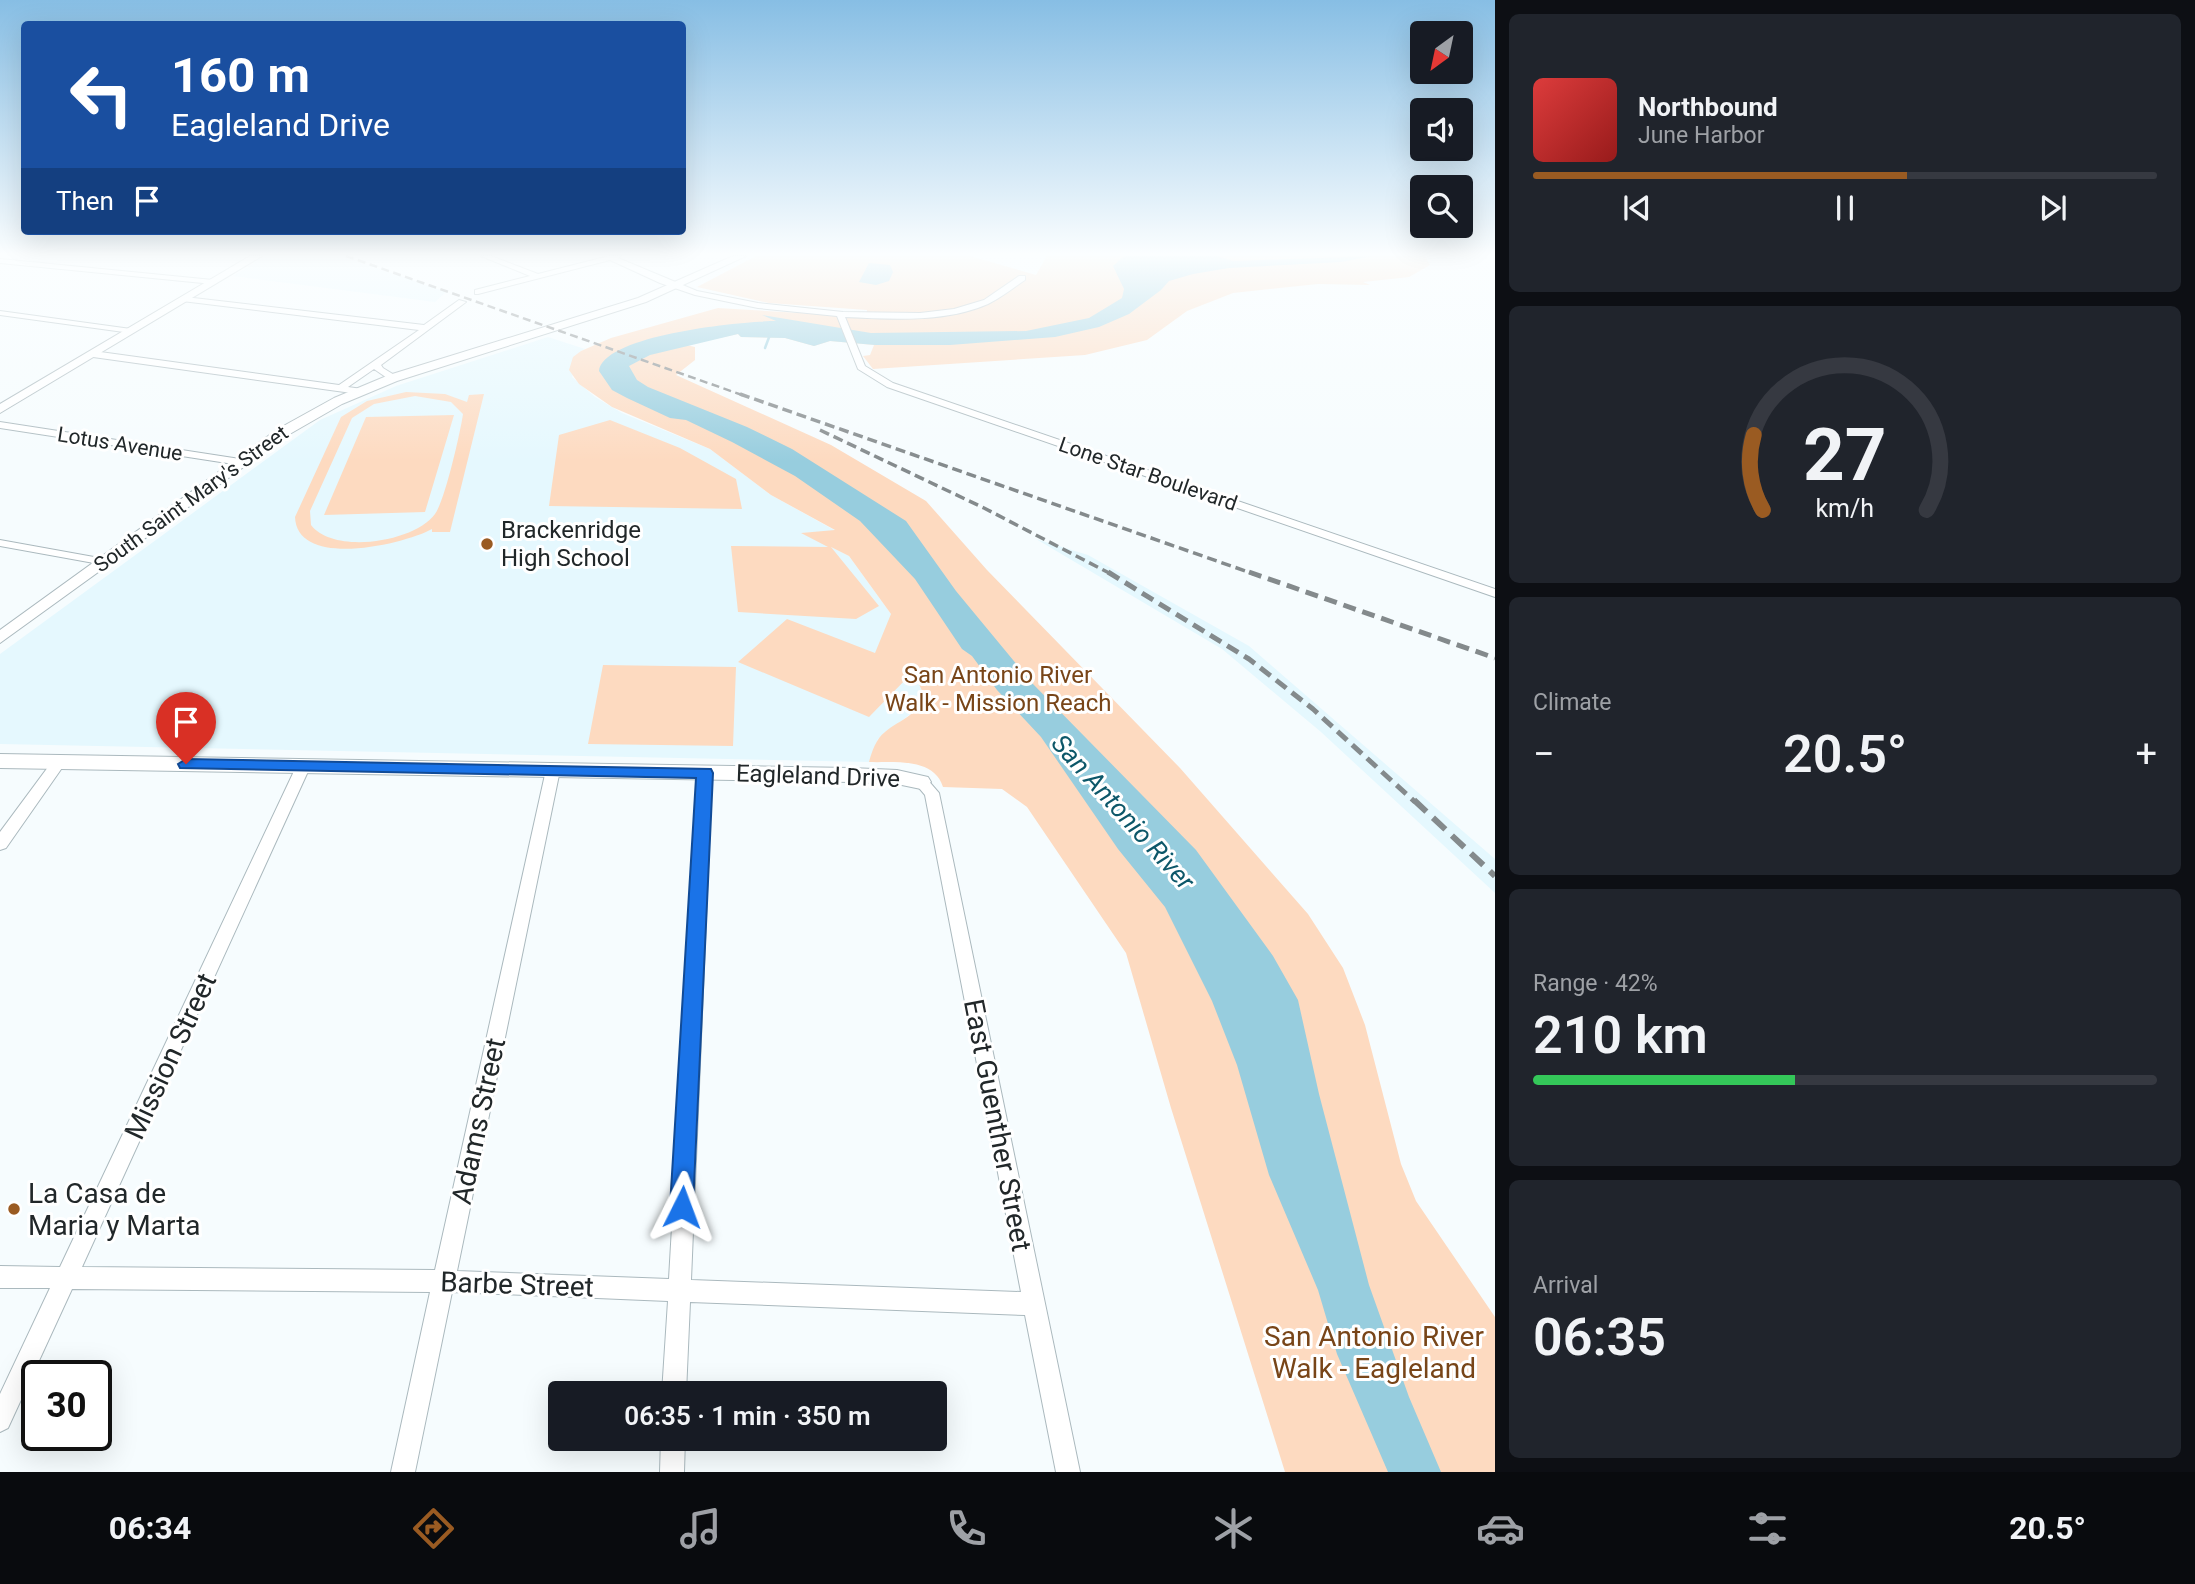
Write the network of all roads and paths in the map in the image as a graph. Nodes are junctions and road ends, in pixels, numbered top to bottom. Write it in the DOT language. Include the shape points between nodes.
graph roads {
  1 [pos="85,325"];
  2 [pos="142,325"];
  3 [pos="399,325"];
  4 [pos="431,325"];
  5 [pos="558,325"];
  6 [pos="844,325"];
  7 [pos="426,328"];
  8 [pos="131,331"];
  9 [pos="93,354"];
  10 [pos="376,364"];
  11 [pos="393,378"];
  12 [pos="342,387"];
  13 [pos="359,391"];
  14 [pos="0,409"];
  15 [pos="0,425"];
  16 [pos="240,463"];
  17 [pos="0,543"];
  18 [pos="105,562"];
  19 [pos="1495,593"];
  20 [pos="0,638"];
  21 [pos="0,761"];
  22 [pos="59,762"];
  23 [pos="303,767"];
  24 [pos="553,770"];
  25 [pos="705,773"];
  26 [pos="921,782"];
  27 [pos="0,844"];
  28 [pos="0,1276"];
  29 [pos="68,1279"];
  30 [pos="444,1281"];
  31 [pos="677,1290"];
  32 [pos="1034,1304"];
  33 [pos="674,1381"];
  34 [pos="0,1420"];
  35 [pos="672,1451"];
  36 [pos="403,1472"];
  37 [pos="671,1472"];
  38 [pos="1068,1472"];
  1 -- 8 [label="street"];
  2 -- 8 [label="main road"];
  3 -- 7 [label="street"];
  4 -- 7 [label="street"];
  5 -- 11 [label="main road, South Saint Mary's Street"];
  6 -- 19 [label="street, Lone Star Boulevard" via="861,367 904,391"];
  7 -- 10 [label="street"];
  8 -- 9 [label="main road"];
  9 -- 12 [label="street"];
  9 -- 14 [label="main road"];
  10 -- 11 [label="street"];
  10 -- 12 [label="street"];
  11 -- 13 [label="main road, South Saint Mary's Street"];
  12 -- 13 [label="street"];
  13 -- 16 [label="main road, South Saint Mary's Street" via="306,417"];
  15 -- 16 [label="street, Lotus Avenue"];
  16 -- 18 [label="main road, South Saint Mary's Street"];
  17 -- 18 [label="street"];
  18 -- 20 [label="main road, South Saint Mary's Street"];
  21 -- 22 [label="main road, Eagleland Drive"];
  22 -- 23 [label="main road, Eagleland Drive"];
  22 -- 27 [label="street"];
  23 -- 24 [label="main road, Eagleland Drive"];
  23 -- 29 [label="street, Mission Street"];
  24 -- 25 [label="main road, Eagleland Drive"];
  24 -- 30 [label="street, Adams Street"];
  25 -- 26 [label="main road, Eagleland Drive" via="874,776"];
  25 -- 31 [label="street"];
  26 -- 32 [label="street, East Guenther Street" via="932,793"];
  28 -- 29 [label="street, Barbe Street"];
  29 -- 30 [label="street, Barbe Street"];
  29 -- 34 [label="street, Mission Street"];
  30 -- 31 [label="street, Barbe Street"];
  30 -- 36 [label="street, Adams Street"];
  31 -- 32 [label="street, Barbe Street"];
  31 -- 33 [label="street"];
  32 -- 38 [label="street, East Guenther Street"];
  35 -- 37 [label="street"];
}
